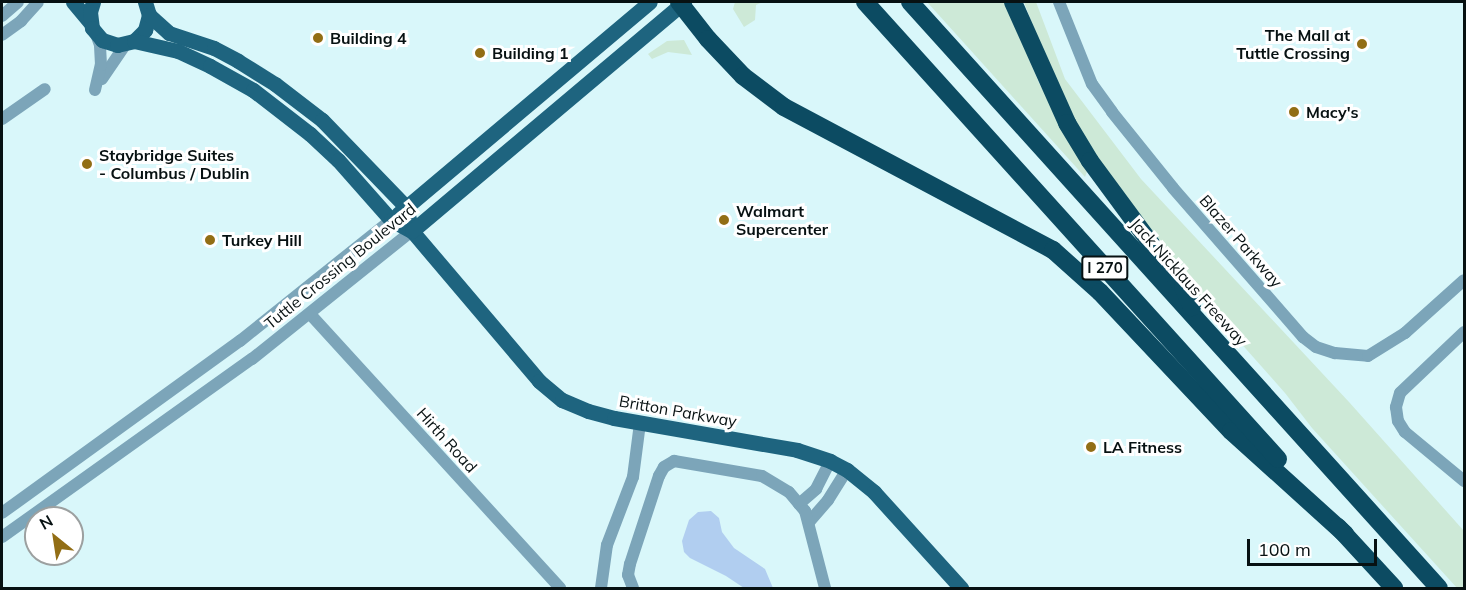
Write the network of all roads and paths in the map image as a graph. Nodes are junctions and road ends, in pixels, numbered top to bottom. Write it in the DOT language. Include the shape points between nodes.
graph roads {
  1 [pos="18,2"];
  2 [pos="38,2"];
  3 [pos="73,2"];
  4 [pos="93,2"];
  5 [pos="651,2"];
  6 [pos="681,2"];
  7 [pos="865,2"];
  8 [pos="910,2"];
  9 [pos="1013,2"];
  10 [pos="1059,2"];
  11 [pos="148,6"];
  12 [pos="2,16"];
  13 [pos="93,28"];
  14 [pos="2,35"];
  15 [pos="708,39"];
  16 [pos="130,43"];
  17 [pos="612,63"];
  18 [pos="45,89"];
  19 [pos="2,119"];
  20 [pos="406,207"];
  21 [pos="392,220"];
  22 [pos="412,231"];
  23 [pos="1464,280"];
  24 [pos="310,314"];
  25 [pos="1198,322"];
  26 [pos="1464,333"];
  27 [pos="640,423"];
  28 [pos="826,459"];
  29 [pos="847,470"];
  30 [pos="1464,481"];
  31 [pos="812,489"];
  32 [pos="796,501"];
  33 [pos="828,501"];
  34 [pos="2,513"];
  35 [pos="809,522"];
  36 [pos="1345,534"];
  37 [pos="2,537"];
  38 [pos="560,588"];
  39 [pos="601,588"];
  40 [pos="633,588"];
  41 [pos="825,588"];
  42 [pos="961,588"];
  43 [pos="1394,588"];
  44 [pos="1439,588"];
  1 -- 12 [label="street"];
  2 -- 14 [label="street"];
  3 -- 13 [label="main road"];
  4 -- 13 [label="main road"];
  5 -- 20 [label="main road, Tuttle Crossing Boulevard"];
  6 -- 15 [label="highway"];
  6 -- 17 [label="main road, Tuttle Crossing Boulevard"];
  7 -- 36 [label="highway, I 270"];
  8 -- 25 [label="highway, Jack Nicklaus Freeway / I 270"];
  9 -- 25 [label="highway" via="1067,123 1090,161 1183,287"];
  10 -- 23 [label="street, Blazer Parkway" via="1092,84 1112,112 1173,188 1316,347 1335,354 1368,356 1405,333"];
  11 -- 16 [label="main road" via="145,30"];
  11 -- 20 [label="main road" via="169,33 214,48 289,94 349,146"];
  13 -- 16 [label="main road" via="109,43"];
  13 -- 16 [label="street" via="100,45 101,65 95,90"];
  15 -- 17 [label="main road" via="688,24 676,22 625,59"];
  15 -- 36 [label="highway" via="743,76 783,107 1053,250 1100,292 1231,431"];
  16 -- 21 [label="main road" via="178,51 252,90 310,134"];
  17 -- 22 [label="main road, Tuttle Crossing Boulevard"];
  18 -- 19 [label="street"];
  20 -- 21 [label="main road, Tuttle Crossing Boulevard"];
  20 -- 22 [label="main road"];
  21 -- 22 [label="main road"];
  21 -- 34 [label="street, Tuttle Crossing Boulevard" via="240,341"];
  22 -- 24 [label="street, Tuttle Crossing Boulevard"];
  22 -- 27 [label="main road, Britton Parkway" via="548,389 588,411"];
  24 -- 37 [label="street, Tuttle Crossing Boulevard"];
  24 -- 38 [label="street, Hirth Road"];
  25 -- 44 [label="highway, Jack Nicklaus Freeway / I 270"];
  26 -- 30 [label="street" via="1400,393 1396,407 1398,421 1409,437"];
  27 -- 28 [label="main road, Britton Parkway" via="797,450"];
  27 -- 39 [label="street" via="633,477 607,545"];
  28 -- 29 [label="main road, Britton Parkway"];
  28 -- 31 [label="street"];
  29 -- 33 [label="street"];
  29 -- 42 [label="main road, Britton Parkway" via="874,492"];
  31 -- 32 [label="street"];
  31 -- 33 [label="street"];
  32 -- 35 [label="street"];
  32 -- 40 [label="street" via="762,476 674,461 664,467 630,564 628,575"];
  33 -- 35 [label="street"];
  35 -- 41 [label="street"];
  36 -- 43 [label="highway, I 270"];
}
